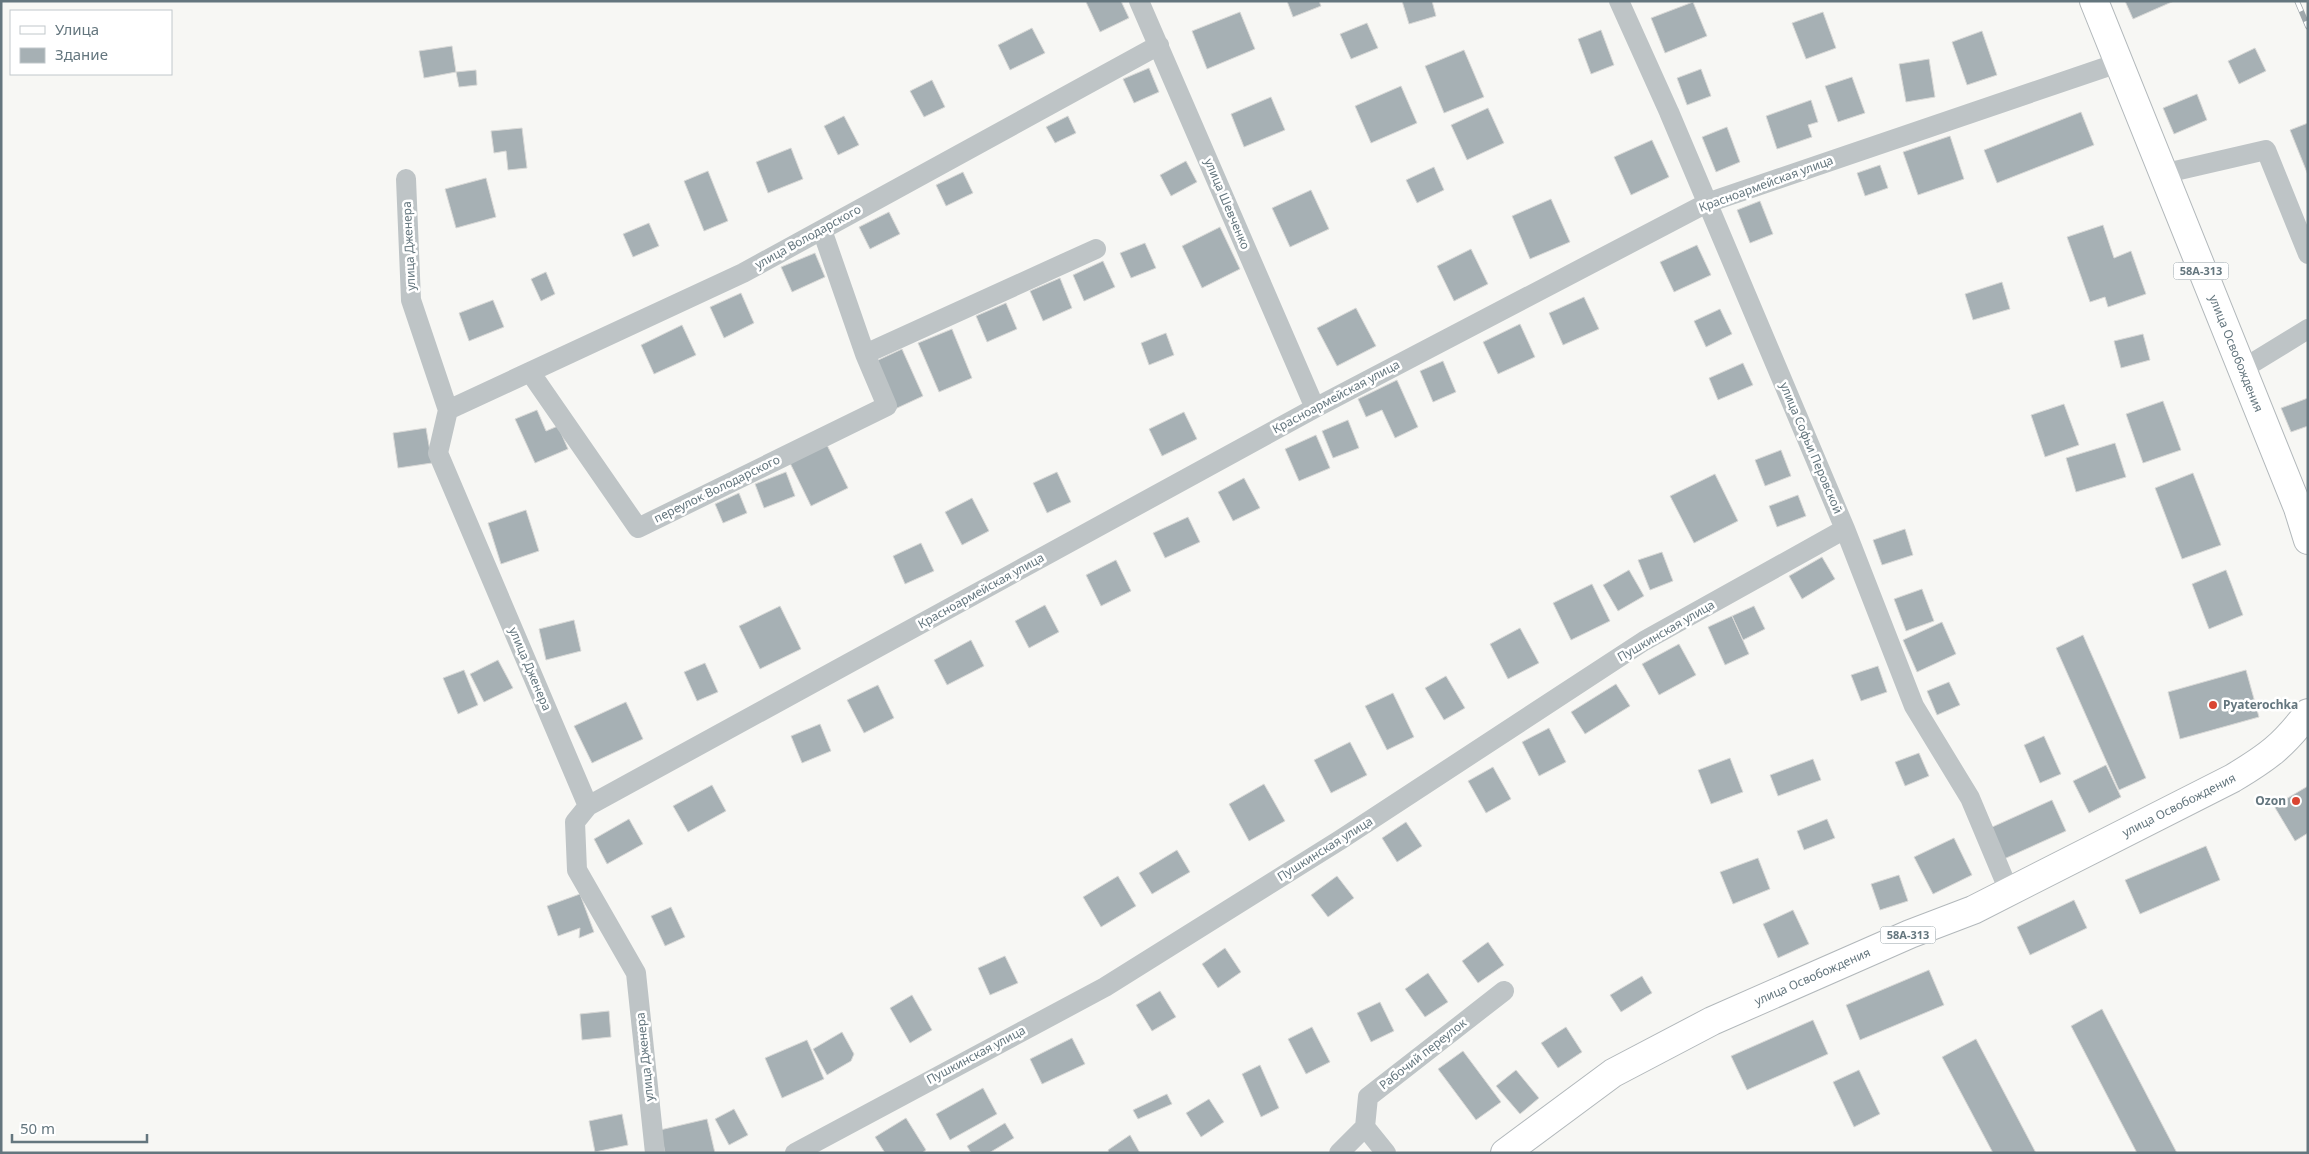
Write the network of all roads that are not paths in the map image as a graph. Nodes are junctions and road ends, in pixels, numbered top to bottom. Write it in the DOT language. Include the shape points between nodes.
graph roads {
  1 [pos="1139,1"];
  2 [pos="1619,1"];
  3 [pos="2094,1"];
  4 [pos="1159,45"];
  5 [pos="2118,63"];
  6 [pos="2162,174"];
  7 [pos="406,179"];
  8 [pos="1707,202"];
  9 [pos="822,230"];
  10 [pos="1096,249"];
  11 [pos="2308,254"];
  12 [pos="2308,329"];
  13 [pos="866,354"];
  14 [pos="2242,370"];
  15 [pos="530,372"];
  16 [pos="1315,408"];
  17 [pos="448,410"];
  18 [pos="1844,529"];
  19 [pos="2308,540"];
  20 [pos="2308,714"];
  21 [pos="588,806"];
  22 [pos="2009,891"];
  23 [pos="1504,991"];
  24 [pos="1365,1127"];
  25 [pos="655,1153"];
  26 [pos="795,1153"];
  27 [pos="1339,1153"];
  28 [pos="1386,1153"];
  29 [pos="1505,1153"];
  1 -- 4 [label="street, улица Шевченко"];
  2 -- 8 [label="street, улица Софьи Перовской"];
  3 -- 5 [label="main road, улица Освобождения / 58А-313"];
  4 -- 9 [label="street, улица Володарского"];
  4 -- 16 [label="street, улица Шевченко"];
  5 -- 6 [label="main road, улица Освобождения / 58А-313"];
  5 -- 8 [label="street, Красноармейская улица"];
  6 -- 11 [label="street" via="2266,150"];
  6 -- 14 [label="main road, улица Освобождения / 58А-313"];
  7 -- 17 [label="street, улица Дженера" via="411,300"];
  8 -- 16 [label="street, Красноармейская улица"];
  8 -- 18 [label="street, улица Софьи Перовской"];
  9 -- 13 [label="street, переулок Володарского"];
  9 -- 15 [label="street, улица Володарского" via="743,273"];
  10 -- 13 [label="street"];
  12 -- 14 [label="street"];
  13 -- 15 [label="street, переулок Володарского" via="887,406 638,528"];
  14 -- 19 [label="main road, улица Освобождения / 58А-313"];
  15 -- 17 [label="street, улица Володарского"];
  16 -- 21 [label="street, Красноармейская улица"];
  17 -- 21 [label="street, улица Дженера" via="438,453"];
  18 -- 22 [label="street, улица Софьи Перовской" via="1914,706 1970,798"];
  18 -- 26 [label="street, Пушкинская улица" via="1644,641 1340,840 1105,986"];
  20 -- 22 [label="main road, улица Освобождения / 58А-313" via="2268,758"];
  21 -- 25 [label="street, улица Дженера" via="575,822 577,870 636,973"];
  22 -- 29 [label="main road, улица Освобождения / 58А-313" via="1973,910 1910,934 1701,1027 1613,1074"];
  23 -- 24 [label="street, Рабочий переулок" via="1368,1097"];
  24 -- 27 [label="street"];
  24 -- 28 [label="street"];
}
